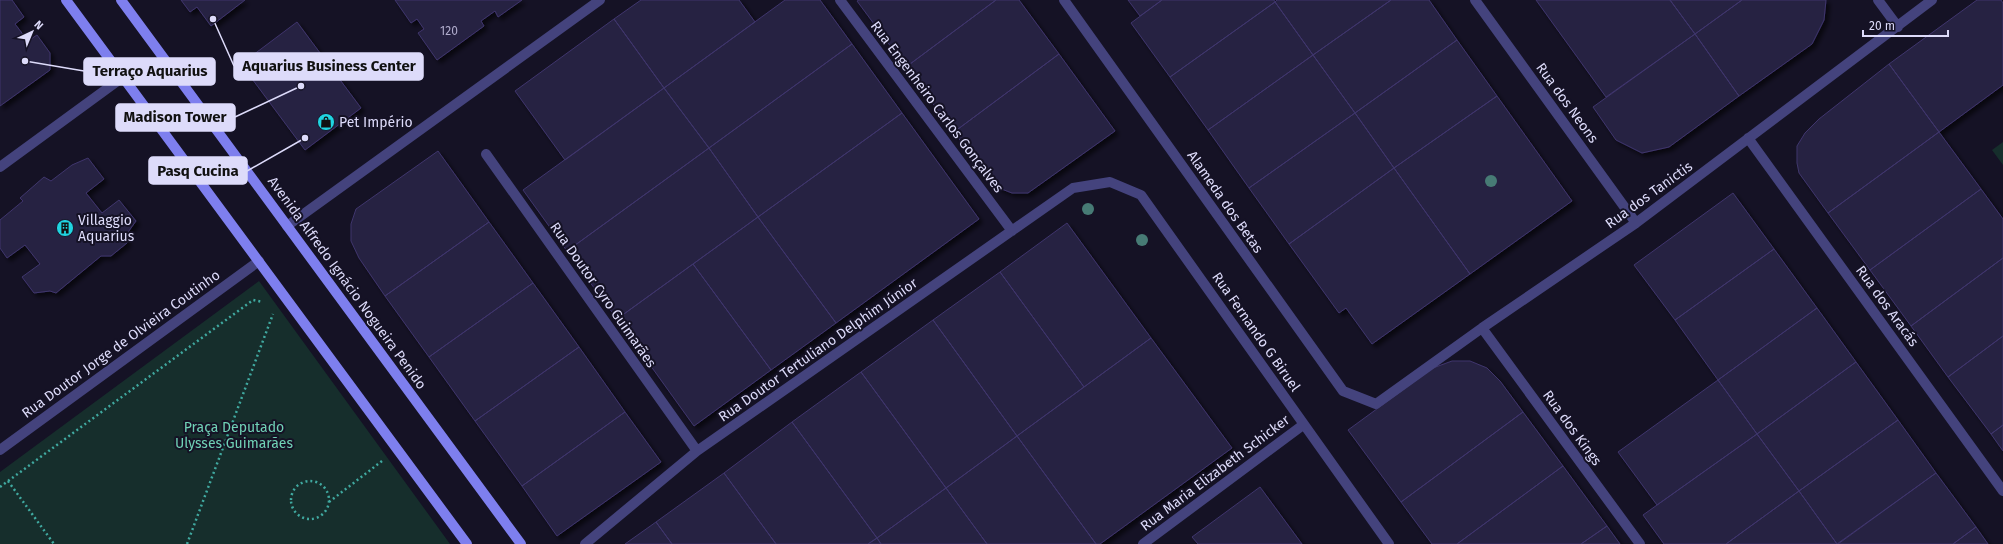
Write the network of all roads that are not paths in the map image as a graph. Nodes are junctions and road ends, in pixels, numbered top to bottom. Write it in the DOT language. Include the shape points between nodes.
graph roads {
  1 [pos="66,0"];
  2 [pos="121,0"];
  3 [pos="600,0"];
  4 [pos="840,0"];
  5 [pos="1064,0"];
  6 [pos="1475,0"];
  7 [pos="1878,0"];
  8 [pos="1932,0"];
  9 [pos="1898,27"];
  10 [pos="124,77"];
  11 [pos="1748,138"];
  12 [pos="486,154"];
  13 [pos="0,167"];
  14 [pos="1073,188"];
  15 [pos="1636,223"];
  16 [pos="287,226"];
  17 [pos="1012,231"];
  18 [pos="259,262"];
  19 [pos="1482,328"];
  20 [pos="1376,404"];
  21 [pos="1304,425"];
  22 [pos="0,450"];
  23 [pos="697,451"];
  24 [pos="2003,491"];
  25 [pos="467,544"];
  26 [pos="521,544"];
  27 [pos="585,544"];
  28 [pos="1143,544"];
  29 [pos="1389,544"];
  30 [pos="1640,544"];
  1 -- 10 [label="street"];
  2 -- 16 [label="street, Avenida Alfredo Ignácio Nogueira Penido"];
  3 -- 16 [label="street"];
  4 -- 17 [label="street, Rua Engenheiro Carlos Gonçalves"];
  5 -- 20 [label="street, Alameda dos Betas" via="1343,391"];
  6 -- 15 [label="street, Rua dos Neons"];
  7 -- 9 [label="street"];
  8 -- 9 [label="street, Rua dos Tanictis"];
  9 -- 11 [label="street, Rua dos Tanictis"];
  10 -- 13 [label="street"];
  10 -- 18 [label="street"];
  11 -- 15 [label="street, Rua dos Tanictis"];
  11 -- 24 [label="street, Rua dos Aracás"];
  12 -- 23 [label="street, Rua Doutor Cyro Guimarães"];
  14 -- 17 [label="street, Rua Doutor Tertuliano Delphim Júnior"];
  14 -- 21 [label="street, Rua Fernando G Biruel" via="1110,182 1141,195"];
  15 -- 19 [label="street, Rua dos Tanictis"];
  16 -- 26 [label="street, Avenida Alfredo Ignácio Nogueira Penido"];
  17 -- 23 [label="street, Rua Doutor Tertuliano Delphim Júnior"];
  18 -- 22 [label="street, Rua Doutor Jorge de Olvieira Coutinho"];
  18 -- 25 [label="street"];
  19 -- 20 [label="street, Rua dos Tanictis"];
  19 -- 30 [label="street, Rua dos Kings"];
  21 -- 28 [label="street, Rua Maria Elizabeth Schicker"];
  21 -- 29 [label="street, Rua Fernando G Biruel"];
  23 -- 27 [label="street, Rua Doutor Tertuliano Delphim Júnior"];
}
